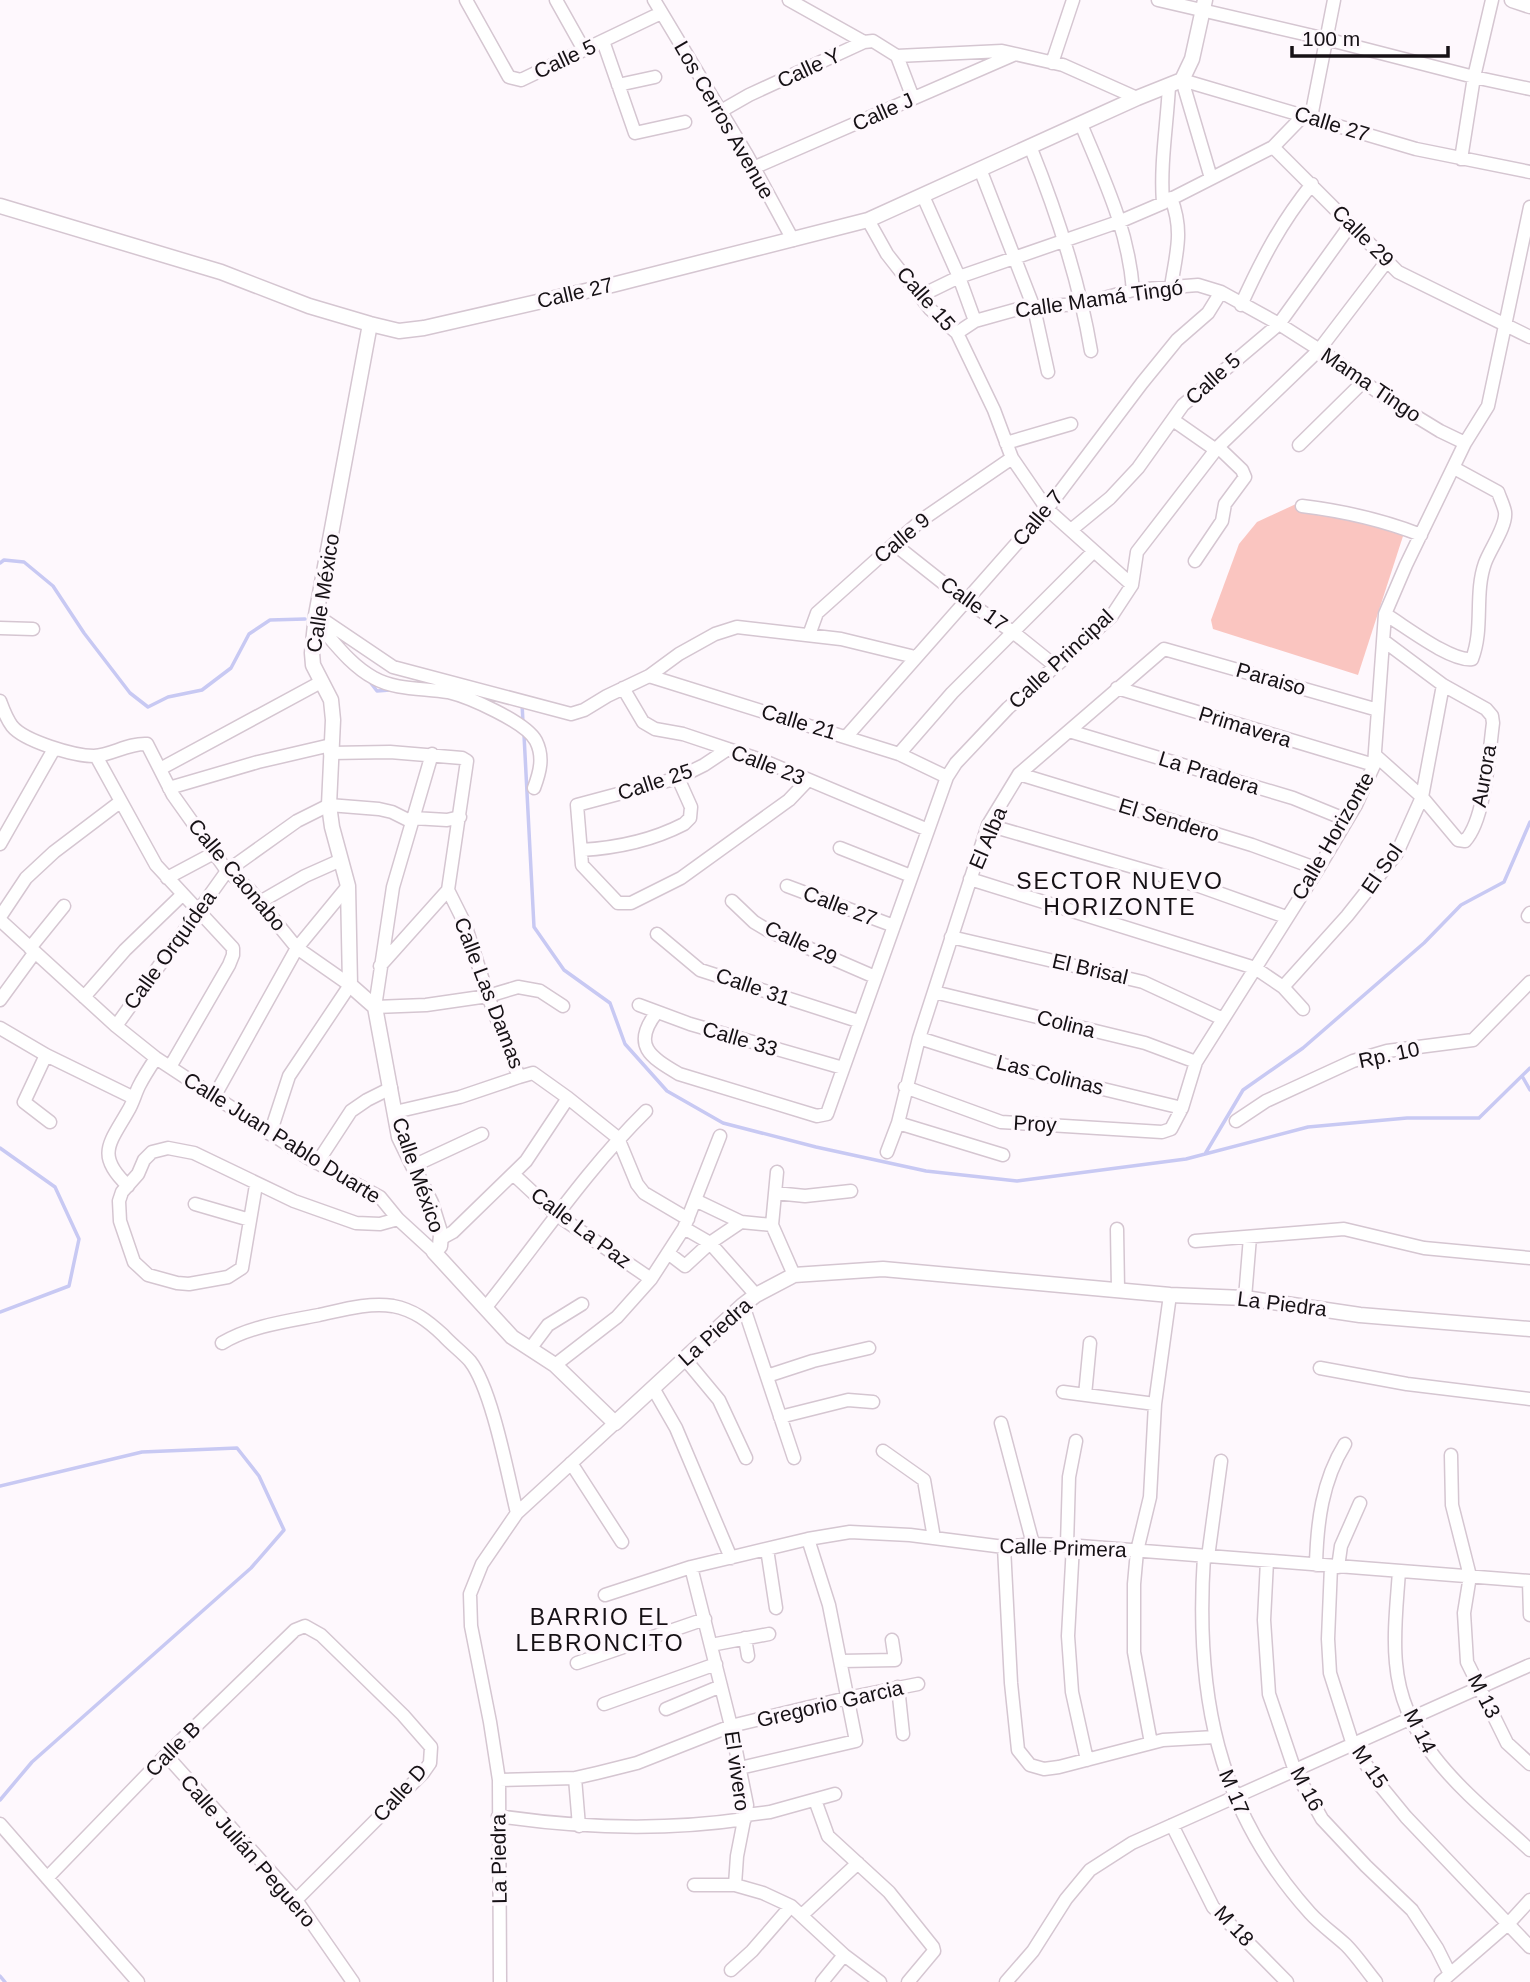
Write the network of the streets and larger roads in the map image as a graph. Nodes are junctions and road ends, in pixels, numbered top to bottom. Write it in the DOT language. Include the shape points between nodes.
graph roads {
  1 [pos="466,0"];
  2 [pos="556,0"];
  3 [pos="654,0"];
  4 [pos="789,0"];
  5 [pos="1073,0"];
  6 [pos="1158,0"];
  7 [pos="1334,0"];
  8 [pos="1492,0"];
  9 [pos="1512,0"];
  10 [pos="1204,6"];
  11 [pos="1530,6"];
  12 [pos="661,12"];
  13 [pos="1326,39"];
  14 [pos="603,41"];
  15 [pos="864,41"];
  16 [pos="584,50"];
  17 [pos="1013,55"];
  18 [pos="897,56"];
  19 [pos="1052,63"];
  20 [pos="655,77"];
  21 [pos="1474,78"];
  22 [pos="1175,83"];
  23 [pos="618,85"];
  24 [pos="1530,89"];
  25 [pos="1137,98"];
  26 [pos="913,99"];
  27 [pos="721,111"];
  28 [pos="1308,116"];
  29 [pos="685,122"];
  30 [pos="1081,124"];
  31 [pos="1030,146"];
  32 [pos="1273,147"];
  33 [pos="1461,159"];
  34 [pos="753,168"];
  35 [pos="980,169"];
  36 [pos="1530,172"];
  37 [pos="1211,178"];
  38 [pos="1312,184"];
  39 [pos="923,197"];
  40 [pos="1167,201"];
  41 [pos="0,206"];
  42 [pos="1530,207"];
  43 [pos="868,220"];
  44 [pos="1121,221"];
  45 [pos="1351,224"];
  46 [pos="793,240"];
  47 [pos="1066,240"];
  48 [pos="1527,246"];
  49 [pos="1014,258"];
  50 [pos="1387,261"];
  51 [pos="960,277"];
  52 [pos="1171,287"];
  53 [pos="1133,290"];
  54 [pos="1221,292"];
  55 [pos="920,296"];
  56 [pos="1083,304"];
  57 [pos="1241,305"];
  58 [pos="1034,308"];
  59 [pos="975,321"];
  60 [pos="370,324"];
  61 [pos="1279,324"];
  62 [pos="1505,327"];
  63 [pos="957,333"];
  64 [pos="1530,337"];
  65 [pos="1319,350"];
  66 [pos="1091,351"];
  67 [pos="1048,372"];
  68 [pos="1363,382"];
  69 [pos="1173,420"];
  70 [pos="1071,424"];
  71 [pos="1006,443"];
  72 [pos="1465,443"];
  73 [pos="1299,445"];
  74 [pos="1217,448"];
  75 [pos="1012,458"];
  76 [pos="1454,468"];
  77 [pos="1302,506"];
  78 [pos="1047,509"];
  79 [pos="1070,530"];
  80 [pos="1421,536"];
  81 [pos="894,544"];
  82 [pos="1094,551"];
  83 [pos="1195,561"];
  84 [pos="1132,585"];
  85 [pos="966,601"];
  86 [pos="1385,614"];
  87 [pos="315,621"];
  88 [pos="0,628"];
  89 [pos="33,629"];
  90 [pos="1013,632"];
  91 [pos="809,635"];
  92 [pos="1384,641"];
  93 [pos="1164,649"];
  94 [pos="915,657"];
  95 [pos="1054,665"];
  96 [pos="649,676"];
  97 [pos="321,682"];
  98 [pos="1443,685"];
  99 [pos="623,688"];
  100 [pos="1117,688"];
  101 [pos="0,701"];
  102 [pos="1378,710"];
  103 [pos="1069,731"];
  104 [pos="846,737"];
  105 [pos="54,748"];
  106 [pos="331,749"];
  107 [pos="728,749"];
  108 [pos="432,754"];
  109 [pos="899,754"];
  110 [pos="96,756"];
  111 [pos="1375,760"];
  112 [pos="160,769"];
  113 [pos="1019,774"];
  114 [pos="947,777"];
  115 [pos="678,778"];
  116 [pos="808,780"];
  117 [pos="169,788"];
  118 [pos="534,788"];
  119 [pos="1422,797"];
  120 [pos="120,802"];
  121 [pos="329,805"];
  122 [pos="460,817"];
  123 [pos="412,820"];
  124 [pos="1347,820"];
  125 [pos="988,825"];
  126 [pos="928,830"];
  127 [pos="0,844"];
  128 [pos="840,848"];
  129 [pos="580,850"];
  130 [pos="214,853"];
  131 [pos="341,860"];
  132 [pos="1318,869"];
  133 [pos="227,871"];
  134 [pos="911,876"];
  135 [pos="167,878"];
  136 [pos="970,879"];
  137 [pos="787,886"];
  138 [pos="348,887"];
  139 [pos="448,890"];
  140 [pos="182,895"];
  141 [pos="732,901"];
  142 [pos="260,902"];
  143 [pos="64,906"];
  144 [pos="197,909"];
  145 [pos="1286,917"];
  146 [pos="0,919"];
  147 [pos="894,926"];
  148 [pos="657,934"];
  149 [pos="951,937"];
  150 [pos="298,948"];
  151 [pos="32,950"];
  152 [pos="380,966"];
  153 [pos="1255,968"];
  154 [pos="875,977"];
  155 [pos="1530,982"];
  156 [pos="5,983"];
  157 [pos="350,985"];
  158 [pos="1283,988"];
  159 [pos="934,992"];
  160 [pos="488,996"];
  161 [pos="84,997"];
  162 [pos="0,1000"];
  163 [pos="639,1005"];
  164 [pos="563,1006"];
  165 [pos="375,1007"];
  166 [pos="1303,1009"];
  167 [pos="657,1012"];
  168 [pos="1223,1019"];
  169 [pos="858,1021"];
  170 [pos="116,1026"];
  171 [pos="1,1029"];
  172 [pos="919,1038"];
  173 [pos="46,1055"];
  174 [pos="156,1058"];
  175 [pos="1196,1062"];
  176 [pos="170,1067"];
  177 [pos="843,1068"];
  178 [pos="519,1077"];
  179 [pos="905,1087"];
  180 [pos="391,1088"];
  181 [pos="214,1097"];
  182 [pos="134,1098"];
  183 [pos="568,1098"];
  184 [pos="1182,1108"];
  185 [pos="646,1111"];
  186 [pos="395,1112"];
  187 [pos="1236,1121"];
  188 [pos="50,1122"];
  189 [pos="898,1123"];
  190 [pos="1171,1129"];
  191 [pos="270,1134"];
  192 [pos="482,1134"];
  193 [pos="720,1136"];
  194 [pos="618,1138"];
  195 [pos="887,1152"];
  196 [pos="1003,1155"];
  197 [pos="317,1163"];
  198 [pos="413,1166"];
  199 [pos="777,1172"];
  200 [pos="513,1174"];
  201 [pos="256,1185"];
  202 [pos="128,1186"];
  203 [pos="851,1191"];
  204 [pos="775,1193"];
  205 [pos="695,1200"];
  206 [pos="195,1204"];
  207 [pos="557,1215"];
  208 [pos="398,1219"];
  209 [pos="250,1220"];
  210 [pos="741,1222"];
  211 [pos="686,1224"];
  212 [pos="772,1224"];
  213 [pos="1117,1229"];
  214 [pos="1250,1237"];
  215 [pos="442,1238"];
  216 [pos="1195,1241"];
  217 [pos="710,1243"];
  218 [pos="434,1252"];
  219 [pos="668,1253"];
  220 [pos="1530,1258"];
  221 [pos="794,1275"];
  222 [pos="651,1279"];
  223 [pos="1118,1289"];
  224 [pos="756,1295"];
  225 [pos="1170,1295"];
  226 [pos="1245,1298"];
  227 [pos="582,1304"];
  228 [pos="743,1304"];
  229 [pos="486,1307"];
  230 [pos="1530,1329"];
  231 [pos="222,1343"];
  232 [pos="1090,1343"];
  233 [pos="869,1348"];
  234 [pos="530,1349"];
  235 [pos="685,1359"];
  236 [pos="555,1365"];
  237 [pos="1320,1368"];
  238 [pos="767,1376"];
  239 [pos="653,1388"];
  240 [pos="1063,1392"];
  241 [pos="1085,1395"];
  242 [pos="1530,1399"];
  243 [pos="873,1402"];
  244 [pos="1155,1404"];
  245 [pos="780,1417"];
  246 [pos="615,1423"];
  247 [pos="1001,1423"];
  248 [pos="1076,1441"];
  249 [pos="1345,1444"];
  250 [pos="883,1451"];
  251 [pos="1451,1455"];
  252 [pos="746,1458"];
  253 [pos="794,1458"];
  254 [pos="1221,1461"];
  255 [pos="571,1464"];
  256 [pos="1360,1503"];
  257 [pos="517,1513"];
  258 [pos="934,1538"];
  259 [pos="808,1539"];
  260 [pos="622,1542"];
  261 [pos="1033,1544"];
  262 [pos="1070,1545"];
  263 [pos="1004,1547"];
  264 [pos="767,1549"];
  265 [pos="1137,1551"];
  266 [pos="1206,1556"];
  267 [pos="731,1558"];
  268 [pos="1267,1561"];
  269 [pos="1316,1565"];
  270 [pos="691,1567"];
  271 [pos="1334,1567"];
  272 [pos="1399,1571"];
  273 [pos="1470,1576"];
  274 [pos="1529,1581"];
  275 [pos="605,1594"];
  276 [pos="776,1608"];
  277 [pos="1530,1615"];
  278 [pos="705,1619"];
  279 [pos="305,1626"];
  280 [pos="769,1634"];
  281 [pos="745,1638"];
  282 [pos="892,1640"];
  283 [pos="711,1645"];
  284 [pos="748,1656"];
  285 [pos="841,1661"];
  286 [pos="577,1663"];
  287 [pos="716,1664"];
  288 [pos="1530,1665"];
  289 [pos="918,1684"];
  290 [pos="721,1686"];
  291 [pos="1480,1687"];
  292 [pos="898,1688"];
  293 [pos="847,1698"];
  294 [pos="604,1704"];
  295 [pos="666,1709"];
  296 [pos="1410,1720"];
  297 [pos="731,1727"];
  298 [pos="903,1734"];
  299 [pos="1215,1737"];
  300 [pos="1151,1743"];
  301 [pos="1353,1745"];
  302 [pos="166,1755"];
  303 [pos="1087,1760"];
  304 [pos="1530,1764"];
  305 [pos="740,1768"];
  306 [pos="1295,1771"];
  307 [pos="575,1778"];
  308 [pos="499,1780"];
  309 [pos="835,1794"];
  310 [pos="1235,1797"];
  311 [pos="815,1800"];
  312 [pos="498,1816"];
  313 [pos="746,1817"];
  314 [pos="1,1825"];
  315 [pos="1172,1825"];
  316 [pos="579,1826"];
  317 [pos="1530,1850"];
  318 [pos="858,1863"];
  319 [pos="47,1878"];
  320 [pos="694,1885"];
  321 [pos="735,1885"];
  322 [pos="296,1900"];
  323 [pos="1530,1900"];
  324 [pos="791,1906"];
  325 [pos="802,1915"];
  326 [pos="1509,1923"];
  327 [pos="1530,1947"];
  328 [pos="844,1955"];
  329 [pos="731,1970"];
  330 [pos="1446,1978"];
  331 [pos="138,1982"];
  332 [pos="353,1982"];
  333 [pos="500,1982"];
  334 [pos="822,1982"];
  335 [pos="880,1982"];
  336 [pos="908,1982"];
  337 [pos="1006,1982"];
  338 [pos="1287,1982"];
  339 [pos="1376,1982"];
  1 -- 16 [label="street, Calle 5" via="514,80"];
  2 -- 16 [label="street"];
  3 -- 12 [label="street, Los Cerros Avenue"];
  4 -- 15 [label="street"];
  5 -- 19 [label="street"];
  6 -- 10 [label="street"];
  7 -- 13 [label="street"];
  8 -- 21 [label="street"];
  9 -- 11 [label="street"];
  10 -- 13 [label="street"];
  10 -- 22 [label="street" via="1192,59"];
  12 -- 14 [label="street, Calle 5"];
  12 -- 27 [label="street, Los Cerros Avenue"];
  13 -- 21 [label="street"];
  13 -- 28 [label="street"];
  14 -- 16 [label="street, Calle 5"];
  14 -- 23 [label="street"];
  15 -- 18 [label="street, Calle Y" via="873,41"];
  15 -- 27 [label="street, Calle Y"];
  17 -- 18 [label="street" via="1002,51"];
  17 -- 19 [label="street"];
  17 -- 26 [label="street, Calle J"];
  18 -- 26 [label="street"];
  19 -- 25 [label="street"];
  20 -- 23 [label="street"];
  21 -- 24 [label="street"];
  21 -- 33 [label="street"];
  22 -- 25 [label="street, Calle 27"];
  22 -- 28 [label="street, Calle 27"];
  22 -- 37 [label="street"];
  22 -- 40 [label="street" via="1161,174"];
  23 -- 29 [label="street" via="635,133"];
  25 -- 30 [label="street, Calle 27"];
  26 -- 34 [label="street, Calle J"];
  27 -- 34 [label="street, Los Cerros Avenue"];
  28 -- 32 [label="street"];
  28 -- 33 [label="street, Calle 27"];
  30 -- 31 [label="street, Calle 27"];
  30 -- 44 [label="street"];
  31 -- 35 [label="street, Calle 27"];
  31 -- 47 [label="street"];
  32 -- 37 [label="street"];
  32 -- 38 [label="street, Calle 29"];
  33 -- 36 [label="street, Calle 27"];
  34 -- 46 [label="street, Los Cerros Avenue"];
  35 -- 39 [label="street, Calle 27"];
  35 -- 49 [label="street"];
  37 -- 40 [label="street"];
  38 -- 45 [label="street, Calle 29"];
  38 -- 57 [label="street" via="1267,248"];
  39 -- 43 [label="street, Calle 27"];
  39 -- 51 [label="street"];
  40 -- 44 [label="street"];
  40 -- 52 [label="street" via="1178,218 1179,230"];
  41 -- 60 [label="street, Calle 27" via="221,272"];
  42 -- 48 [label="street, Calle Horizonte"];
  43 -- 46 [label="street, Calle 27"];
  43 -- 55 [label="street, Calle 15" via="887,254"];
  44 -- 47 [label="street"];
  44 -- 53 [label="street"];
  45 -- 50 [label="street, Calle 29"];
  45 -- 61 [label="street, Calle 5"];
  46 -- 60 [label="street, Calle 27" via="424,328 399,331"];
  47 -- 49 [label="street"];
  47 -- 56 [label="street"];
  48 -- 62 [label="street, Calle Horizonte"];
  49 -- 51 [label="street"];
  49 -- 58 [label="street"];
  50 -- 62 [label="street, Calle 29" via="1398,272"];
  50 -- 65 [label="street, Calle Principal"];
  51 -- 55 [label="street"];
  51 -- 59 [label="street"];
  52 -- 53 [label="street, Calle Mamá Tingó"];
  52 -- 54 [label="street, Calle Mamá Tingó" via="1198,285"];
  53 -- 56 [label="street, Calle Mamá Tingó"];
  54 -- 57 [label="street, Calle Mamá Tingó"];
  54 -- 78 [label="street, Calle 7" via="1208,313 1177,340 1142,383"];
  55 -- 63 [label="street, Calle 15"];
  56 -- 58 [label="street, Calle Mamá Tingó"];
  56 -- 66 [label="street"];
  57 -- 61 [label="street, Calle Mamá Tingó"];
  58 -- 59 [label="street, Calle Mamá Tingó"];
  58 -- 67 [label="street"];
  59 -- 63 [label="street, Calle Mamá Tingó"];
  60 -- 87 [label="street, Calle México"];
  61 -- 65 [label="street, Mama Tingo"];
  61 -- 69 [label="street, Calle 5" via="1183,405"];
  62 -- 64 [label="street, Calle 29"];
  62 -- 72 [label="street, Calle Horizonte" via="1488,406"];
  63 -- 71 [label="street, Calle 15"];
  65 -- 68 [label="street, Mama Tingo"];
  65 -- 74 [label="street, Calle Principal"];
  68 -- 72 [label="street, Mama Tingo"];
  68 -- 73 [label="street"];
  69 -- 74 [label="street"];
  69 -- 79 [label="street, Calle 5" via="1111,498"];
  70 -- 71 [label="street"];
  71 -- 75 [label="street, Calle 15"];
  72 -- 76 [label="street, Calle Horizonte"];
  74 -- 83 [label="street" via="1245,477"];
  74 -- 84 [label="street, Calle Principal" via="1136,552"];
  75 -- 78 [label="street, Calle 15"];
  75 -- 81 [label="street, Calle 9"];
  76 -- 80 [label="street, Calle Horizonte"];
  76 -- 86 [label="street" via="1498,492 1505,512 1485,563 1480,627 1472,659 1452,656"];
  77 -- 80 [label="street" via="1391,524"];
  78 -- 79 [label="street, Calle 15"];
  78 -- 85 [label="street, Calle 7"];
  79 -- 82 [label="street, Calle 15"];
  80 -- 86 [label="street, Calle Horizonte"];
  81 -- 85 [label="street, Calle 17"];
  81 -- 91 [label="street, Calle 9" via="817,613"];
  82 -- 84 [label="street, Calle 15"];
  82 -- 90 [label="street"];
  84 -- 95 [label="street, Calle Principal" via="1111,617"];
  85 -- 90 [label="street, Calle 17"];
  85 -- 94 [label="street, Calle 7"];
  86 -- 92 [label="street, Calle Horizonte"];
  87 -- 97 [label="street, Calle México" via="313,665"];
  87 -- 99 [label="street" via="393,667 561,712 584,710"];
  87 -- 118 [label="street" via="353,664 375,679 480,702 529,732 540,756"];
  88 -- 89 [label="street"];
  90 -- 95 [label="street, Calle 17"];
  90 -- 109 [label="street"];
  91 -- 94 [label="street"];
  91 -- 96 [label="street" via="737,627 679,654"];
  92 -- 98 [label="street"];
  92 -- 102 [label="street, Calle Horizonte"];
  93 -- 100 [label="street, El Alba"];
  93 -- 102 [label="street, Paraiso"];
  94 -- 104 [label="street, Calle 7"];
  95 -- 114 [label="street, Calle Principal" via="1008,708"];
  96 -- 99 [label="street"];
  96 -- 104 [label="street, Calle 21"];
  97 -- 106 [label="street, Calle México" via="331,700"];
  97 -- 112 [label="street"];
  98 -- 119 [label="street, El Sol"];
  98 -- 119 [label="street, Aurora" via="1492,716 1482,801 1471,835 1458,840"];
  99 -- 107 [label="street, Calle 23" via="643,722 655,729"];
  100 -- 103 [label="street, El Alba"];
  100 -- 111 [label="street, Primavera"];
  101 -- 105 [label="street" via="14,729"];
  102 -- 111 [label="street, Calle Horizonte"];
  103 -- 113 [label="street, El Alba"];
  103 -- 124 [label="street, La Pradera" via="1293,799"];
  104 -- 109 [label="street, Calle 21"];
  105 -- 110 [label="street"];
  105 -- 127 [label="street"];
  106 -- 108 [label="street"];
  106 -- 117 [label="street" via="258,762"];
  106 -- 121 [label="street, Calle México"];
  107 -- 115 [label="street, Calle 25"];
  107 -- 116 [label="street, Calle 23"];
  108 -- 122 [label="street" via="467,761"];
  108 -- 123 [label="street"];
  109 -- 114 [label="street, Calle 21"];
  110 -- 112 [label="street, Calle Caonabo" via="147,744"];
  110 -- 120 [label="street"];
  111 -- 119 [label="street"];
  111 -- 124 [label="street, Calle Horizonte"];
  112 -- 117 [label="street, Calle Caonabo"];
  113 -- 125 [label="street, El Alba"];
  113 -- 132 [label="street, El Sendero"];
  114 -- 126 [label="street, Calle Principal"];
  115 -- 129 [label="street, Calle 25" via="577,805"];
  115 -- 129 [label="street" via="691,807 684,824 634,842"];
  116 -- 126 [label="street, Calle 23"];
  116 -- 129 [label="street" via="789,800 681,878 631,903 618,903 582,866"];
  117 -- 130 [label="street, Calle Caonabo"];
  119 -- 158 [label="street, El Sol" via="1397,853"];
  120 -- 135 [label="street"];
  120 -- 146 [label="street" via="26,878"];
  121 -- 123 [label="street" via="379,809"];
  121 -- 131 [label="street, Calle México"];
  121 -- 133 [label="street, Calle Orquídea" via="297,821"];
  122 -- 123 [label="street"];
  122 -- 139 [label="street"];
  123 -- 152 [label="street" via="393,887"];
  124 -- 132 [label="street, Calle Horizonte"];
  125 -- 136 [label="street, El Alba"];
  125 -- 145 [label="street" via="1199,886"];
  126 -- 134 [label="street, Calle Principal"];
  128 -- 134 [label="street"];
  130 -- 133 [label="street, Calle Caonabo"];
  130 -- 135 [label="street"];
  131 -- 138 [label="street, Calle México"];
  131 -- 142 [label="street"];
  132 -- 145 [label="street, Calle Horizonte"];
  133 -- 142 [label="street, Calle Caonabo"];
  133 -- 144 [label="street, Calle Orquídea"];
  134 -- 147 [label="street, Calle Principal"];
  135 -- 140 [label="street"];
  136 -- 149 [label="street, El Alba"];
  136 -- 153 [label="street"];
  137 -- 147 [label="street, Calle 27"];
  138 -- 150 [label="street"];
  138 -- 157 [label="street, Calle México"];
  139 -- 152 [label="street"];
  139 -- 160 [label="street, Calle Las Damas" via="466,924"];
  140 -- 144 [label="street"];
  140 -- 161 [label="street"];
  141 -- 154 [label="street, Calle 29" via="769,931"];
  142 -- 150 [label="street, Calle Caonabo"];
  143 -- 151 [label="street"];
  144 -- 170 [label="street, Calle Orquídea"];
  144 -- 176 [label="street" via="233,948 233,955"];
  145 -- 153 [label="street, Calle Horizonte"];
  146 -- 151 [label="street, Calle Juan Pablo Duarte"];
  147 -- 154 [label="street, Calle Principal"];
  148 -- 169 [label="street, Calle 31" via="701,970"];
  149 -- 159 [label="street, El Alba"];
  149 -- 168 [label="street, El Brisal" via="1143,982"];
  150 -- 157 [label="street, Calle Caonabo"];
  150 -- 181 [label="street"];
  151 -- 156 [label="street"];
  151 -- 161 [label="street, Calle Juan Pablo Duarte"];
  152 -- 165 [label="street"];
  153 -- 158 [label="street"];
  153 -- 168 [label="street, Calle Horizonte"];
  154 -- 169 [label="street, Calle Principal"];
  155 -- 187 [label="street, Rp. 10" via="1473,1040 1387,1051 1353,1061 1275,1097"];
  156 -- 162 [label="street"];
  157 -- 165 [label="street"];
  157 -- 191 [label="street" via="289,1076"];
  158 -- 166 [label="street"];
  159 -- 172 [label="street, El Alba"];
  159 -- 175 [label="street, Colina" via="1145,1043"];
  160 -- 164 [label="street" via="530,987"];
  160 -- 165 [label="street"];
  160 -- 178 [label="street, Calle Las Damas"];
  161 -- 170 [label="street, Calle Juan Pablo Duarte"];
  163 -- 167 [label="street, Calle 33"];
  165 -- 180 [label="street, Calle México"];
  167 -- 177 [label="street, Calle 33"];
  167 -- 177 [label="street, Calle Principal" via="648,1023 644,1041 647,1051 662,1064 679,1074 817,1116 827,1114"];
  168 -- 175 [label="street, Calle Horizonte"];
  169 -- 177 [label="street, Calle Principal"];
  170 -- 174 [label="street, Calle Juan Pablo Duarte"];
  171 -- 173 [label="street"];
  172 -- 179 [label="street, El Alba"];
  172 -- 184 [label="street, Las Colinas" via="1007,1066"];
  173 -- 182 [label="street"];
  173 -- 188 [label="street" via="23,1102"];
  174 -- 176 [label="street, Calle Juan Pablo Duarte"];
  174 -- 182 [label="street"];
  175 -- 184 [label="street, Calle Horizonte"];
  176 -- 181 [label="street, Calle Juan Pablo Duarte"];
  178 -- 183 [label="street, Calle Las Damas" via="533,1073"];
  178 -- 186 [label="street"];
  179 -- 189 [label="street, El Alba"];
  179 -- 190 [label="street, Proy" via="1001,1122"];
  180 -- 186 [label="street, Calle México"];
  180 -- 197 [label="street" via="351,1111"];
  181 -- 191 [label="street, Calle Juan Pablo Duarte"];
  182 -- 202 [label="street" via="108,1146 112,1167"];
  183 -- 194 [label="street, Calle Las Damas"];
  183 -- 200 [label="street"];
  184 -- 190 [label="street, Calle Horizonte"];
  185 -- 194 [label="street"];
  186 -- 198 [label="street, Calle México" via="399,1137"];
  189 -- 195 [label="street, El Alba"];
  189 -- 196 [label="street"];
  191 -- 197 [label="street, Calle Juan Pablo Duarte"];
  192 -- 198 [label="street"];
  193 -- 205 [label="street"];
  194 -- 207 [label="street"];
  194 -- 211 [label="street, Calle Las Damas" via="644,1193"];
  197 -- 208 [label="street, Calle Juan Pablo Duarte" via="380,1197"];
  198 -- 215 [label="street, Calle México"];
  199 -- 204 [label="street"];
  200 -- 207 [label="street, Calle La Paz"];
  200 -- 215 [label="street"];
  201 -- 202 [label="street" via="194,1153 168,1148 152,1152"];
  201 -- 208 [label="street" via="356,1223"];
  201 -- 209 [label="street"];
  202 -- 209 [label="street" via="118,1209 128,1246 140,1269 161,1279 189,1284 228,1277 242,1268"];
  203 -- 204 [label="street" via="805,1196"];
  204 -- 212 [label="street"];
  205 -- 210 [label="street"];
  205 -- 211 [label="street"];
  206 -- 209 [label="street"];
  207 -- 222 [label="street, Calle La Paz"];
  207 -- 229 [label="street"];
  208 -- 218 [label="street, Calle Juan Pablo Duarte"];
  210 -- 212 [label="street"];
  210 -- 217 [label="street"];
  211 -- 217 [label="street, Calle Las Damas"];
  211 -- 219 [label="street"];
  212 -- 221 [label="street"];
  213 -- 223 [label="street"];
  214 -- 216 [label="street"];
  214 -- 220 [label="street" via="1344,1229 1424,1248"];
  214 -- 226 [label="street"];
  215 -- 218 [label="street, Calle México"];
  217 -- 219 [label="street" via="685,1266"];
  217 -- 224 [label="street, Calle Las Damas"];
  218 -- 229 [label="street, Calle Juan Pablo Duarte"];
  219 -- 222 [label="street"];
  221 -- 223 [label="street, La Piedra" via="883,1269"];
  221 -- 224 [label="street, La Piedra"];
  222 -- 236 [label="street" via="617,1317"];
  223 -- 225 [label="street, La Piedra"];
  224 -- 228 [label="street, La Piedra"];
  225 -- 226 [label="street, La Piedra"];
  225 -- 244 [label="street"];
  226 -- 230 [label="street, La Piedra" via="1360,1315"];
  227 -- 234 [label="street" via="548,1325"];
  228 -- 235 [label="street, La Piedra"];
  228 -- 238 [label="street"];
  229 -- 234 [label="street, Calle Juan Pablo Duarte" via="512,1337"];
  231 -- 257 [label="street" via="271,1324 350,1308 410,1310 470,1361 478,1374"];
  232 -- 241 [label="street"];
  233 -- 238 [label="street"];
  234 -- 236 [label="street, Calle Juan Pablo Duarte"];
  235 -- 239 [label="street, La Piedra"];
  235 -- 252 [label="street" via="719,1400"];
  236 -- 246 [label="street, Calle Juan Pablo Duarte"];
  237 -- 242 [label="street"];
  238 -- 245 [label="street"];
  239 -- 246 [label="street, La Piedra"];
  239 -- 267 [label="street" via="676,1429"];
  240 -- 241 [label="street"];
  241 -- 244 [label="street"];
  243 -- 245 [label="street" via="848,1401"];
  244 -- 265 [label="street" via="1150,1497"];
  245 -- 253 [label="street"];
  246 -- 255 [label="street, La Piedra"];
  247 -- 261 [label="street"];
  248 -- 262 [label="street" via="1069,1477"];
  249 -- 269 [label="street" via="1320,1509"];
  250 -- 258 [label="street" via="924,1479"];
  251 -- 273 [label="street" via="1452,1505"];
  254 -- 266 [label="street, M 17"];
  255 -- 257 [label="street, La Piedra"];
  255 -- 260 [label="street"];
  256 -- 271 [label="street, M 15"];
  257 -- 308 [label="street, La Piedra" via="482,1564 469,1604"];
  258 -- 259 [label="street, Calle Primera" via="864,1531"];
  258 -- 263 [label="street, Calle Primera"];
  259 -- 264 [label="street, Calle Primera"];
  259 -- 285 [label="street"];
  261 -- 262 [label="street, Calle Primera"];
  261 -- 263 [label="street, Calle Primera"];
  262 -- 265 [label="street, Calle Primera"];
  262 -- 303 [label="street" via="1072,1692"];
  263 -- 303 [label="street" via="1018,1750 1030,1766 1044,1769"];
  264 -- 267 [label="street, Calle Primera"];
  264 -- 276 [label="street"];
  265 -- 266 [label="street, Calle Primera"];
  265 -- 300 [label="street" via="1135,1652"];
  266 -- 268 [label="street, Calle Primera"];
  266 -- 299 [label="street, M 17" via="1202,1655"];
  267 -- 270 [label="street, Calle Primera"];
  268 -- 269 [label="street, Calle Primera"];
  268 -- 306 [label="street, M 16" via="1264,1620 1269,1694"];
  269 -- 271 [label="street, Calle Primera"];
  270 -- 275 [label="street, Calle Primera"];
  270 -- 278 [label="street, El vivero"];
  271 -- 272 [label="street, Calle Primera"];
  271 -- 301 [label="street, M 15" via="1328,1639 1331,1673"];
  272 -- 273 [label="street, Calle Primera"];
  272 -- 296 [label="street, M 14" via="1396,1665"];
  273 -- 274 [label="street, Calle Primera"];
  273 -- 291 [label="street, M 13" via="1464,1613 1467,1662"];
  274 -- 277 [label="street"];
  278 -- 283 [label="street, El vivero"];
  278 -- 286 [label="street"];
  279 -- 302 [label="street, Calle B" via="295,1630"];
  279 -- 322 [label="street, Calle D" via="321,1635 431,1747 430,1763 423,1773"];
  280 -- 281 [label="street"];
  281 -- 283 [label="street"];
  281 -- 284 [label="street"];
  282 -- 285 [label="street" via="895,1660"];
  283 -- 287 [label="street, El vivero"];
  285 -- 293 [label="street"];
  287 -- 290 [label="street, El vivero"];
  287 -- 294 [label="street"];
  288 -- 291 [label="street"];
  289 -- 292 [label="street, Gregorio Garcia"];
  290 -- 295 [label="street"];
  290 -- 297 [label="street, El vivero"];
  291 -- 296 [label="street"];
  291 -- 304 [label="street, M 13" via="1507,1743"];
  292 -- 293 [label="street, Gregorio Garcia"];
  292 -- 298 [label="street"];
  293 -- 297 [label="street, Gregorio Garcia"];
  293 -- 305 [label="street" via="855,1742"];
  296 -- 301 [label="street"];
  296 -- 317 [label="street, M 14" via="1435,1760"];
  297 -- 305 [label="street, El vivero"];
  297 -- 307 [label="street, Gregorio Garcia" via="637,1763"];
  299 -- 300 [label="street"];
  299 -- 310 [label="street, M 17"];
  300 -- 303 [label="street"];
  301 -- 306 [label="street"];
  301 -- 326 [label="street, M 15" via="1406,1817"];
  302 -- 319 [label="street, Calle B"];
  302 -- 322 [label="street, Calle Julián Peguero"];
  305 -- 313 [label="street, El vivero"];
  306 -- 310 [label="street"];
  306 -- 330 [label="street, M 16" via="1322,1819 1412,1910 1437,1948"];
  307 -- 308 [label="street, Gregorio Garcia"];
  307 -- 316 [label="street"];
  308 -- 312 [label="street, La Piedra"];
  309 -- 311 [label="street"];
  310 -- 315 [label="street"];
  310 -- 339 [label="street, M 17" via="1256,1842 1310,1913 1349,1947"];
  311 -- 313 [label="street"];
  311 -- 318 [label="street" via="828,1836"];
  312 -- 316 [label="street"];
  312 -- 333 [label="street, La Piedra"];
  313 -- 316 [label="street" via="694,1826"];
  313 -- 321 [label="street, El vivero"];
  314 -- 319 [label="street"];
  315 -- 337 [label="street" via="1090,1870"];
  315 -- 338 [label="street, M 18" via="1213,1907"];
  318 -- 325 [label="street"];
  318 -- 336 [label="street" via="901,1905 934,1949"];
  319 -- 331 [label="street"];
  320 -- 321 [label="street"];
  321 -- 324 [label="street"];
  322 -- 332 [label="street, Calle Julián Peguero"];
  323 -- 326 [label="street"];
  324 -- 325 [label="street"];
  324 -- 329 [label="street"];
  325 -- 328 [label="street"];
  326 -- 327 [label="street, M 15"];
  326 -- 330 [label="street"];
  328 -- 334 [label="street"];
  328 -- 335 [label="street"];
}
